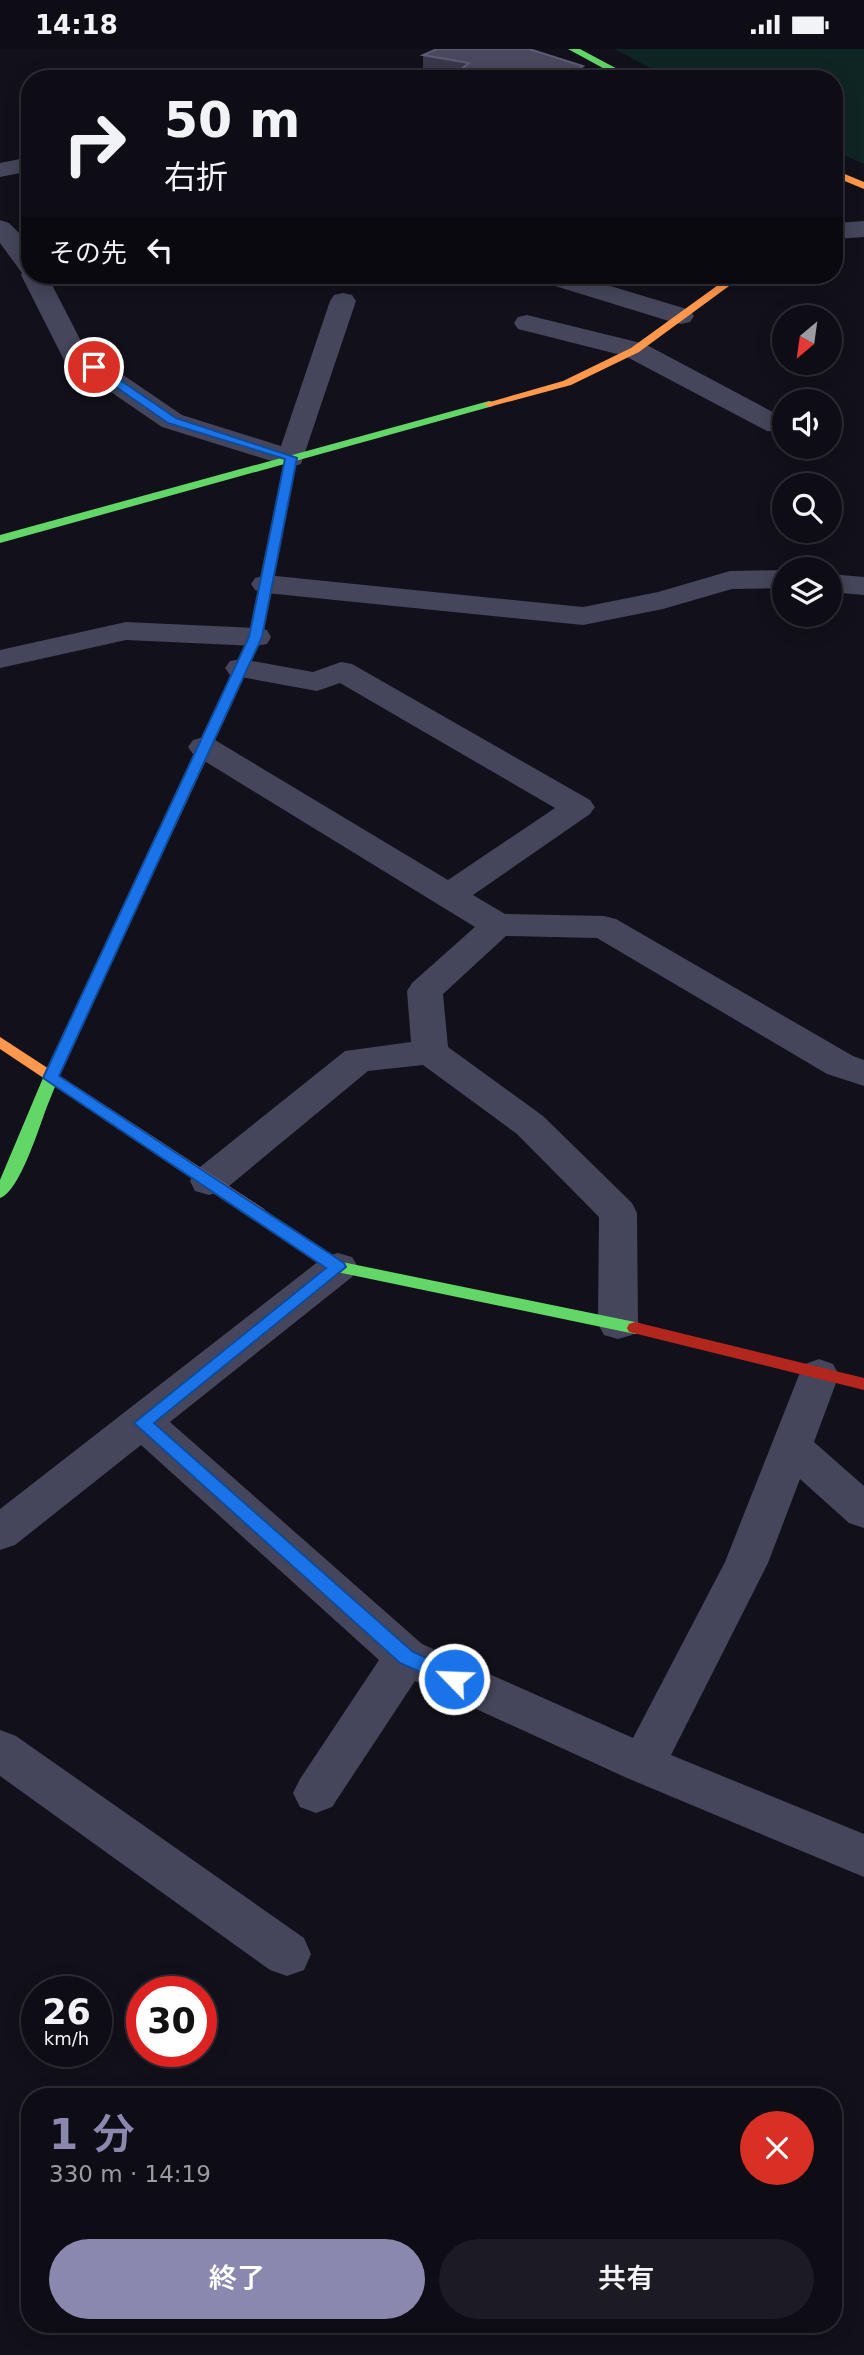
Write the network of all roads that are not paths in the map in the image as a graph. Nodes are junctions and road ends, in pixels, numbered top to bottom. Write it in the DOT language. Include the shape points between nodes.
graph roads {
  1 [pos="573,49"];
  2 [pos="614,70"];
  3 [pos="21,166"];
  4 [pos="0,170"];
  5 [pos="843,177"];
  6 [pos="864,186"];
  7 [pos="0,228"];
  8 [pos="864,229"];
  9 [pos="843,230"];
  10 [pos="17,259"];
  11 [pos="39,284"];
  12 [pos="577,284"];
  13 [pos="726,284"];
  14 [pos="343,301"];
  15 [pos="681,316"];
  16 [pos="527,323"];
  17 [pos="635,350"];
  18 [pos="772,422"];
  19 [pos="291,458"];
  20 [pos="0,539"];
  21 [pos="772,579"];
  22 [pos="266,584"];
  23 [pos="842,584"];
  24 [pos="864,586"];
  25 [pos="256,637"];
  26 [pos="0,659"];
  27 [pos="241,668"];
  28 [pos="204,747"];
  29 [pos="449,895"];
  30 [pos="498,925"];
  31 [pos="0,1042"];
  32 [pos="430,1052"];
  33 [pos="864,1073"];
  34 [pos="51,1078"];
  35 [pos="4,1181"];
  36 [pos="209,1181"];
  37 [pos="338,1267"];
  38 [pos="618,1324"];
  39 [pos="819,1375"];
  40 [pos="864,1384"];
  41 [pos="143,1423"];
  42 [pos="791,1447"];
  43 [pos="864,1511"];
  44 [pos="0,1533"];
  45 [pos="406,1657"];
  46 [pos="0,1750"];
  47 [pos="643,1764"];
  48 [pos="316,1793"];
  49 [pos="864,1856"];
  50 [pos="287,1954"];
  1 -- 2 [label="street"];
  3 -- 4 [label="street"];
  5 -- 6 [label="street"];
  7 -- 10 [label="street"];
  8 -- 9 [label="street"];
  11 -- 19 [label="street" via="75,354 172,421"];
  12 -- 15 [label="street"];
  13 -- 15 [label="street"];
  14 -- 19 [label="street"];
  15 -- 17 [label="street"];
  16 -- 17 [label="street"];
  17 -- 18 [label="street"];
  17 -- 19 [label="street" via="567,383"];
  19 -- 20 [label="street"];
  19 -- 22 [label="street"];
  21 -- 22 [label="street" via="730,580 583,616"];
  22 -- 25 [label="street"];
  23 -- 24 [label="street"];
  25 -- 26 [label="street" via="126,631"];
  25 -- 27 [label="street"];
  27 -- 28 [label="street"];
  27 -- 29 [label="street" via="317,682 341,671 578,807"];
  28 -- 29 [label="street"];
  28 -- 34 [label="street"];
  29 -- 30 [label="street"];
  30 -- 32 [label="street" via="425,991"];
  30 -- 33 [label="street" via="604,927 840,1065"];
  31 -- 34 [label="street"];
  32 -- 36 [label="street" via="358,1061"];
  32 -- 38 [label="street" via="530,1125 618,1213"];
  34 -- 35 [label="street"];
  34 -- 36 [label="street"];
  36 -- 37 [label="street"];
  37 -- 38 [label="street"];
  37 -- 41 [label="street"];
  38 -- 39 [label="street"];
  39 -- 40 [label="street"];
  39 -- 42 [label="street"];
  41 -- 44 [label="street"];
  41 -- 45 [label="street"];
  42 -- 43 [label="street"];
  42 -- 47 [label="street" via="746,1563"];
  45 -- 47 [label="street"];
  45 -- 48 [label="street"];
  46 -- 50 [label="street"];
  47 -- 49 [label="street"];
}
